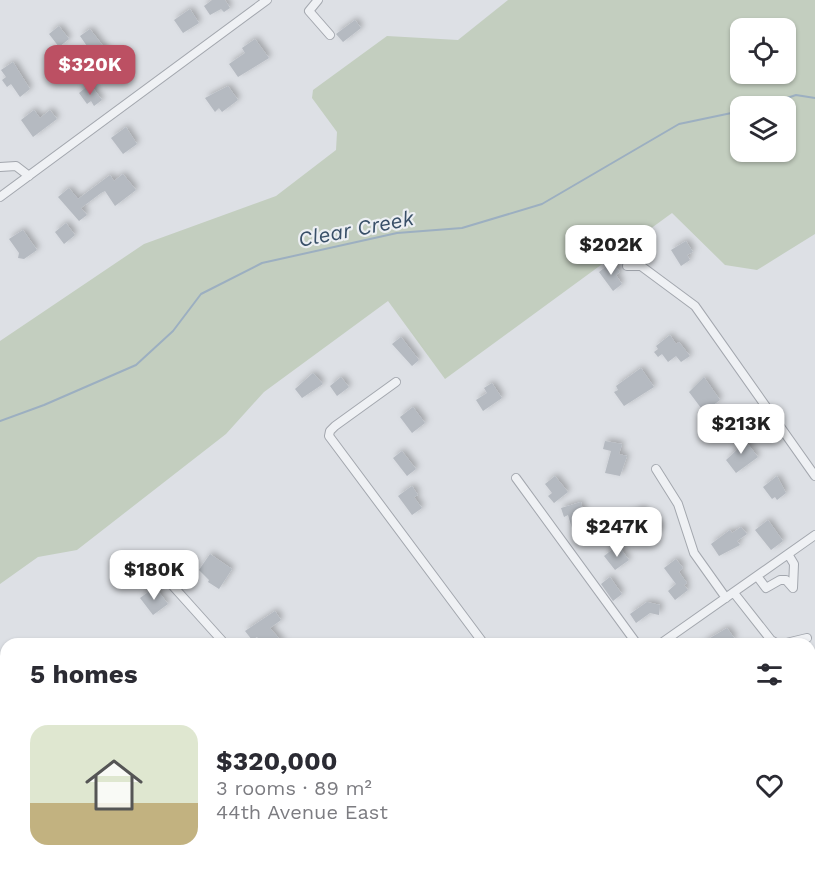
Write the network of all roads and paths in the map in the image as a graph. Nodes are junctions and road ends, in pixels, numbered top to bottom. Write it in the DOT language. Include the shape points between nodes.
graph roads {
  1 [pos="267,0"];
  2 [pos="318,0"];
  3 [pos="330,35"];
  4 [pos="0,167"];
  5 [pos="29,176"];
  6 [pos="0,197"];
  7 [pos="627,266"];
  8 [pos="396,382"];
  9 [pos="656,469"];
  10 [pos="815,476"];
  11 [pos="516,478"];
  12 [pos="815,535"];
  13 [pos="788,554"];
  14 [pos="164,575"];
  15 [pos="757,576"];
  16 [pos="730,595"];
  17 [pos="220,638"];
  18 [pos="480,638"];
  19 [pos="633,638"];
  20 [pos="669,638"];
  21 [pos="769,638"];
  1 -- 5 [label="street"];
  2 -- 3 [label="street" via="309,11"];
  4 -- 5 [label="street" via="16,166"];
  5 -- 6 [label="street"];
  7 -- 10 [label="street" via="640,266 695,306"];
  8 -- 18 [label="street" via="335,426 329,436"];
  9 -- 16 [label="street" via="678,504 694,552"];
  11 -- 19 [label="street"];
  12 -- 13 [label="street"];
  13 -- 15 [label="street"];
  13 -- 15 [label="street" via="794,564 793,588 786,580 780,580 766,588"];
  14 -- 17 [label="street"];
  15 -- 16 [label="street"];
  16 -- 20 [label="street"];
  16 -- 21 [label="street"];
}
